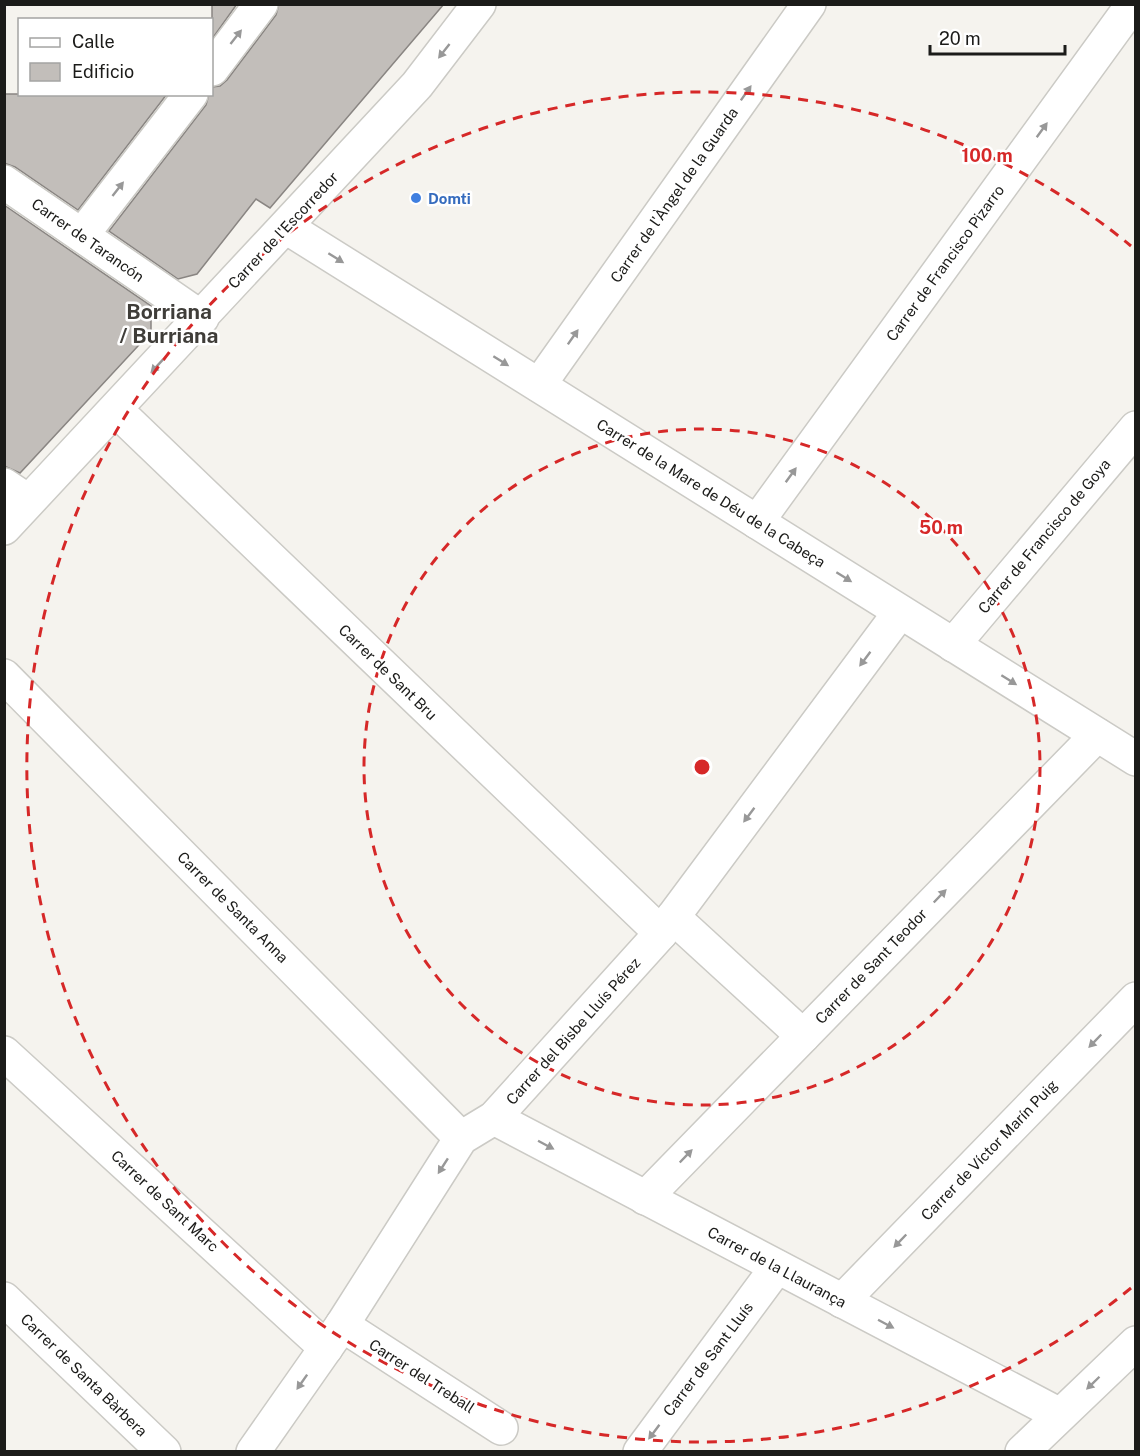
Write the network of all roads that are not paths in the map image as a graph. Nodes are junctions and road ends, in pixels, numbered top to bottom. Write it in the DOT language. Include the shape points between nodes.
graph roads {
  1 [pos="261,4"];
  2 [pos="479,4"];
  3 [pos="809,4"];
  4 [pos="1133,4"];
  5 [pos="213,68"];
  6 [pos="189,96"];
  7 [pos="4,182"];
  8 [pos="286,227"];
  9 [pos="82,235"];
  10 [pos="202,318"];
  11 [pos="539,385"];
  12 [pos="116,410"];
  13 [pos="1136,428"];
  14 [pos="16,493"];
  15 [pos="757,522"];
  16 [pos="4,528"];
  17 [pos="900,612"];
  18 [pos="953,645"];
  19 [pos="4,676"];
  20 [pos="1097,735"];
  21 [pos="1136,759"];
  22 [pos="667,925"];
  23 [pos="1136,999"];
  24 [pos="803,1036"];
  25 [pos="4,1053"];
  26 [pos="494,1118"];
  27 [pos="461,1138"];
  28 [pos="645,1198"];
  29 [pos="777,1267"];
  30 [pos="4,1299"];
  31 [pos="842,1301"];
  32 [pos="334,1336"];
  33 [pos="1136,1343"];
  34 [pos="1060,1415"];
  35 [pos="501,1428"];
  36 [pos="165,1452"];
  37 [pos="253,1452"];
  38 [pos="640,1452"];
  39 [pos="1022,1452"];
  5 -- 1 [label="street, one-way"];
  2 -- 8 [label="street, Carrer de l'Escorredor, one-way" via="417,85"];
  11 -- 3 [label="street, Carrer de l'Àngel de la Guarda, one-way"];
  15 -- 4 [label="street, Carrer de Francisco Pizarro, one-way"];
  9 -- 6 [label="street, one-way"];
  7 -- 9 [label="street, Carrer de Tarancón"];
  8 -- 10 [label="street, Carrer de l'Escorredor"];
  8 -- 11 [label="street, Carrer de la Mare de Déu de la Cabeça, one-way"];
  9 -- 10 [label="street, Carrer de Tarancón"];
  10 -- 12 [label="street, Carrer de l'Escorredor, one-way"];
  11 -- 15 [label="street, Carrer de la Mare de Déu de la Cabeça"];
  12 -- 14 [label="street, Carrer de l'Escorredor"];
  12 -- 22 [label="street, Carrer de Sant Bru"];
  13 -- 18 [label="street, Carrer de Francisco de Goya"];
  14 -- 16 [label="street, Carrer de l'Escorredor"];
  15 -- 17 [label="street, Carrer de la Mare de Déu de la Cabeça, one-way"];
  17 -- 18 [label="street, Carrer de la Mare de Déu de la Cabeça"];
  17 -- 22 [label="street, Carrer del Bisbe Lluís Pérez, one-way"];
  18 -- 20 [label="street, Carrer de la Mare de Déu de la Cabeça, one-way"];
  19 -- 27 [label="street, Carrer de Santa Anna"];
  20 -- 21 [label="street, Carrer de la Mare de Déu de la Cabeça"];
  24 -- 20 [label="street, Carrer de Sant Teodor, one-way"];
  22 -- 24 [label="street, Carrer de Sant Bru"];
  22 -- 26 [label="street, Carrer del Bisbe Lluís Pérez"];
  23 -- 31 [label="street, Carrer de Víctor Marín Puig, one-way"];
  28 -- 24 [label="street, Carrer de Sant Teodor, one-way"];
  25 -- 32 [label="street, Carrer de Sant Marc"];
  26 -- 27 [label="street, Carrer del Bisbe Lluís Pérez"];
  26 -- 28 [label="street, Carrer de la Llaurança, one-way"];
  27 -- 32 [label="street, Carrer del Bisbe Lluís Pérez, one-way"];
  28 -- 29 [label="street, Carrer de la Llaurança"];
  29 -- 31 [label="street, Carrer de la Llaurança"];
  29 -- 38 [label="street, Carrer de Sant Lluís, one-way"];
  30 -- 36 [label="street, Carrer de Santa Bàrbera"];
  31 -- 34 [label="street, Carrer de la Llaurança, one-way"];
  32 -- 35 [label="street, Carrer del Treball"];
  32 -- 37 [label="street, Carrer del Bisbe Lluís Pérez, one-way"];
  33 -- 34 [label="street, one-way"];
  34 -- 39 [label="street"];
}
